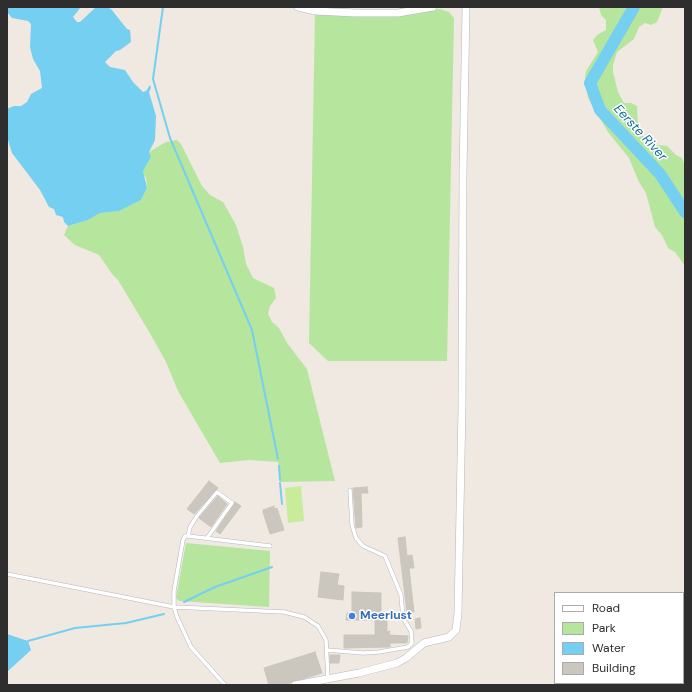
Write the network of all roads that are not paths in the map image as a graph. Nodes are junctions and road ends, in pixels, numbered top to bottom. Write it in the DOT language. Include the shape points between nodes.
graph roads {
  1 [pos="298,7"];
  2 [pos="433,7"];
  3 [pos="466,7"];
  4 [pos="350,490"];
  5 [pos="188,536"];
  6 [pos="207,538"];
  7 [pos="270,546"];
  8 [pos="7,574"];
  9 [pos="174,607"];
  10 [pos="327,650"];
  11 [pos="328,678"];
  12 [pos="225,685"];
  13 [pos="295,685"];
  1 -- 2 [label="street" via="315,11 355,13 398,12"];
  3 -- 11 [label="street" via="462,182 462,415 456,630 449,637 424,643 397,663"];
  4 -- 10 [label="lane" via="353,532 363,546 385,556 401,595 404,622 411,631 412,643 408,647 374,652"];
  5 -- 6 [label="lane"];
  5 -- 6 [label="lane" via="197,516 217,492 232,503"];
  5 -- 9 [label="lane" via="184,538 178,564"];
  6 -- 7 [label="lane"];
  8 -- 9 [label="lane"];
  9 -- 10 [label="lane" via="284,612 304,617 321,630"];
  9 -- 12 [label="lane" via="184,636 191,647"];
  10 -- 11 [label="lane"];
  11 -- 13 [label="street"];
}
